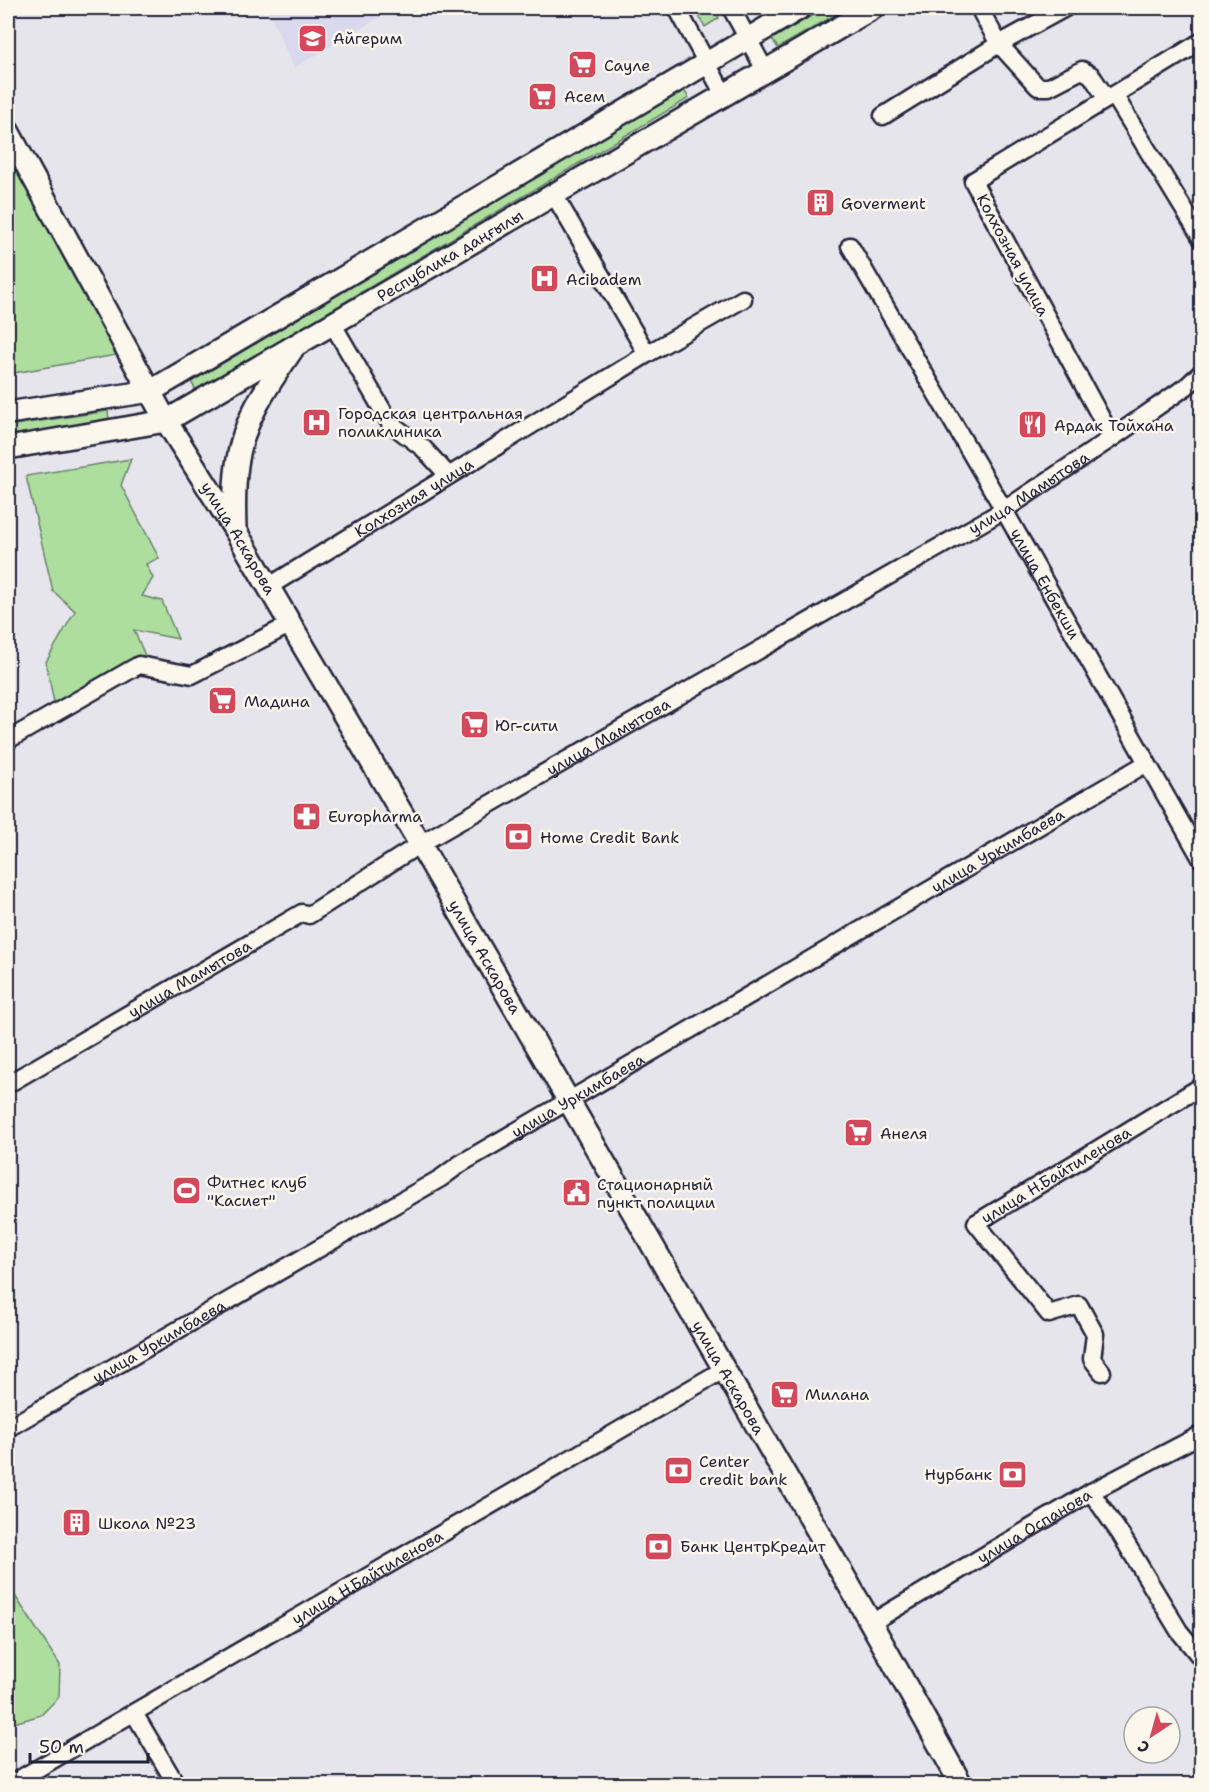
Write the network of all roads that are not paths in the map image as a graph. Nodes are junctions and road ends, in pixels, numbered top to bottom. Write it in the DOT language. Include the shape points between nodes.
graph roads {
  1 [pos="677,8"];
  2 [pos="731,8"];
  3 [pos="800,8"];
  4 [pos="873,8"];
  5 [pos="979,8"];
  6 [pos="1065,8"];
  7 [pos="748,38"];
  8 [pos="1202,41"];
  9 [pos="999,44"];
  10 [pos="707,63"];
  11 [pos="765,70"];
  12 [pos="723,93"];
  13 [pos="1110,97"];
  14 [pos="883,116"];
  15 [pos="8,130"];
  16 [pos="553,193"];
  17 [pos="1202,239"];
  18 [pos="850,246"];
  19 [pos="744,299"];
  20 [pos="332,323"];
  21 [pos="296,345"];
  22 [pos="647,354"];
  23 [pos="1202,372"];
  24 [pos="151,391"];
  25 [pos="8,413"];
  26 [pos="166,421"];
  27 [pos="1112,438"];
  28 [pos="8,448"];
  29 [pos="448,476"];
  30 [pos="1004,510"];
  31 [pos="235,530"];
  32 [pos="268,587"];
  33 [pos="291,624"];
  34 [pos="8,740"];
  35 [pos="1147,763"];
  36 [pos="420,844"];
  37 [pos="1202,860"];
  38 [pos="8,1084"];
  39 [pos="1202,1086"];
  40 [pos="568,1101"];
  41 [pos="723,1370"];
  42 [pos="1102,1372"];
  43 [pos="8,1428"];
  44 [pos="1202,1434"];
  45 [pos="1091,1492"];
  46 [pos="871,1623"];
  47 [pos="1202,1659"];
  48 [pos="134,1713"];
  49 [pos="958,1782"];
  50 [pos="11,1785"];
  51 [pos="176,1785"];
  1 -- 10 [label="street"];
  2 -- 7 [label="street"];
  3 -- 7 [label="main road, Республика даңғылы"];
  4 -- 11 [label="main road, Республика даңғылы"];
  5 -- 9 [label="street"];
  6 -- 9 [label="street"];
  7 -- 10 [label="main road, Республика даңғылы"];
  7 -- 11 [label="street"];
  8 -- 13 [label="street, Колхозная улица"];
  9 -- 13 [label="street" via="1038,87 1049,87 1082,70"];
  9 -- 14 [label="street"];
  10 -- 12 [label="street"];
  10 -- 24 [label="main road, Республика даңғылы"];
  11 -- 12 [label="main road, Республика даңғылы"];
  12 -- 16 [label="main road, Республика даңғылы"];
  13 -- 17 [label="street"];
  13 -- 27 [label="street, Колхозная улица" via="973,182"];
  15 -- 24 [label="main road, улица Аскарова"];
  16 -- 20 [label="main road, Республика даңғылы"];
  16 -- 22 [label="street"];
  18 -- 30 [label="street, улица Енбекши"];
  19 -- 22 [label="street, Колхозная улица"];
  20 -- 21 [label="main road, Республика даңғылы"];
  20 -- 29 [label="street" via="390,423 423,448"];
  21 -- 26 [label="main road, Республика даңғылы"];
  21 -- 31 [label="main road" via="263,393 240,445 233,482"];
  22 -- 29 [label="street, Колхозная улица"];
  23 -- 27 [label="street, улица Мамытова"];
  24 -- 25 [label="main road, Республика даңғылы"];
  24 -- 26 [label="main road, улица Аскарова"];
  26 -- 28 [label="main road, Республика даңғылы"];
  26 -- 31 [label="main road, улица Аскарова"];
  27 -- 30 [label="street, улица Мамытова"];
  29 -- 32 [label="street, Колхозная улица"];
  30 -- 35 [label="street, улица Енбекши"];
  30 -- 36 [label="street, улица Мамытова"];
  31 -- 32 [label="main road, улица Аскарова"];
  32 -- 33 [label="main road, улица Аскарова"];
  33 -- 34 [label="street" via="192,675 139,665"];
  33 -- 36 [label="main road, улица Аскарова"];
  35 -- 37 [label="street, улица Енбекши"];
  35 -- 40 [label="street, улица Уркимбаева"];
  36 -- 38 [label="street, улица Мамытова" via="309,915 302,913"];
  36 -- 40 [label="main road, улица Аскарова"];
  39 -- 42 [label="street, улица Н.Байтиленова" via="976,1223 1050,1314 1079,1305 1095,1334 1092,1359"];
  40 -- 41 [label="main road, улица Аскарова"];
  40 -- 43 [label="street, улица Уркимбаева"];
  41 -- 46 [label="main road, улица Аскарова"];
  41 -- 48 [label="street, улица Н.Байтиленова"];
  44 -- 45 [label="street, улица Оспанова"];
  45 -- 46 [label="street, улица Оспанова"];
  45 -- 47 [label="street" via="1179,1631"];
  46 -- 49 [label="main road, улица Аскарова"];
  48 -- 50 [label="street, улица Н.Байтиленова"];
  48 -- 51 [label="street"];
}
